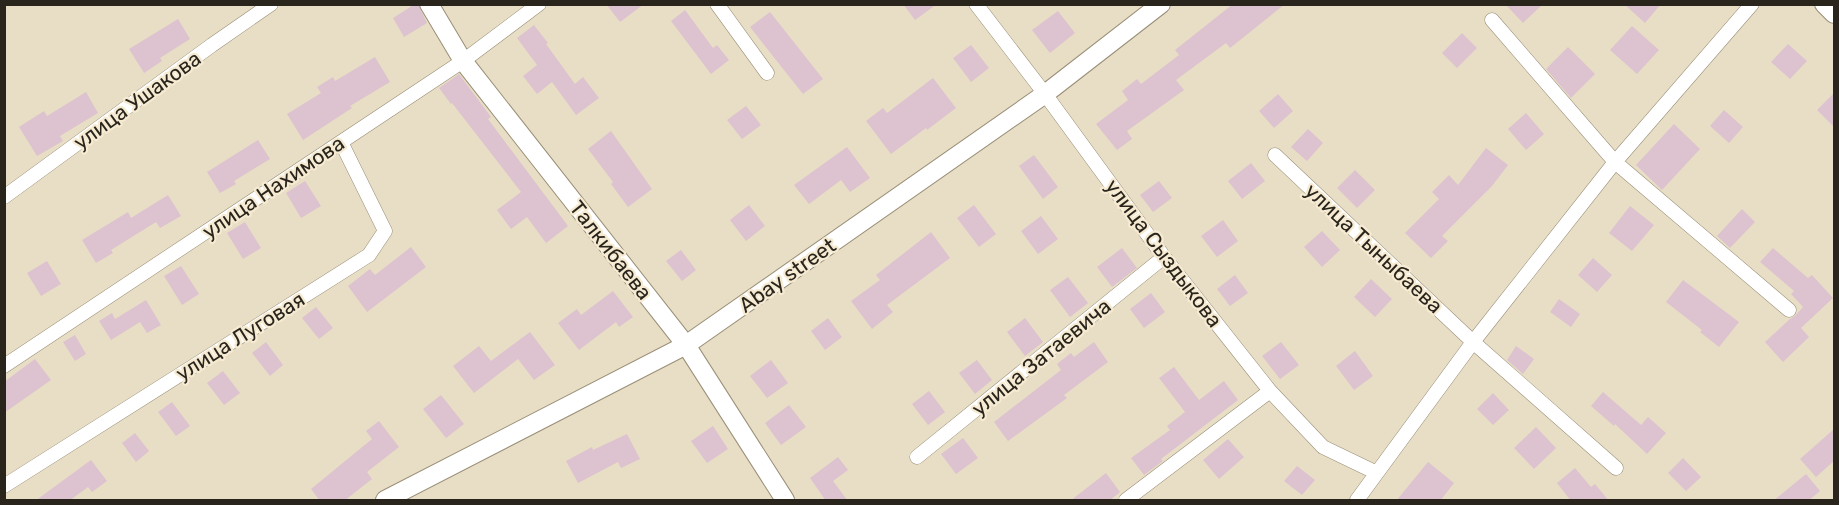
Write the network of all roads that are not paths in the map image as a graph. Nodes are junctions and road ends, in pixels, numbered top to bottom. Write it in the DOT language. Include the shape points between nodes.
graph roads {
  1 [pos="271,4"];
  2 [pos="429,4"];
  3 [pos="538,4"];
  4 [pos="717,4"];
  5 [pos="976,4"];
  6 [pos="1161,4"];
  7 [pos="1752,4"];
  8 [pos="1824,4"];
  9 [pos="1834,14"];
  10 [pos="1492,20"];
  11 [pos="463,61"];
  12 [pos="767,74"];
  13 [pos="1045,93"];
  14 [pos="341,142"];
  15 [pos="1275,155"];
  16 [pos="1615,162"];
  17 [pos="4,197"];
  18 [pos="1164,257"];
  19 [pos="1789,310"];
  20 [pos="1473,342"];
  21 [pos="686,345"];
  22 [pos="4,366"];
  23 [pos="1270,391"];
  24 [pos="917,457"];
  25 [pos="1616,468"];
  26 [pos="1377,473"];
  27 [pos="4,486"];
  28 [pos="385,501"];
  29 [pos="785,501"];
  30 [pos="1126,501"];
  31 [pos="1357,501"];
  1 -- 17 [label="street, улица Ушакова"];
  2 -- 11 [label="street, Талкибаева"];
  3 -- 11 [label="street, улица Нахимова"];
  4 -- 12 [label="street"];
  5 -- 13 [label="street, улица Сыздыкова"];
  6 -- 13 [label="street, Abay street"];
  7 -- 16 [label="street"];
  8 -- 9 [label="street"];
  10 -- 16 [label="street"];
  11 -- 14 [label="street, улица Нахимова"];
  11 -- 21 [label="street, Талкибаева"];
  13 -- 18 [label="street, улица Сыздыкова"];
  13 -- 21 [label="street, Abay street"];
  14 -- 22 [label="street, улица Нахимова"];
  14 -- 27 [label="street, улица Луговая" via="385,231 369,255"];
  15 -- 20 [label="street, улица Тыныбаева"];
  16 -- 19 [label="street"];
  16 -- 20 [label="street"];
  18 -- 23 [label="street, улица Сыздыкова"];
  18 -- 24 [label="street, улица Затаевича"];
  20 -- 25 [label="street, улица Тыныбаева"];
  20 -- 26 [label="street"];
  21 -- 28 [label="street, Abay street"];
  21 -- 29 [label="street, Талкибаева"];
  23 -- 26 [label="street, улица Сыздыкова" via="1323,447"];
  23 -- 30 [label="street"];
  26 -- 31 [label="street"];
}
